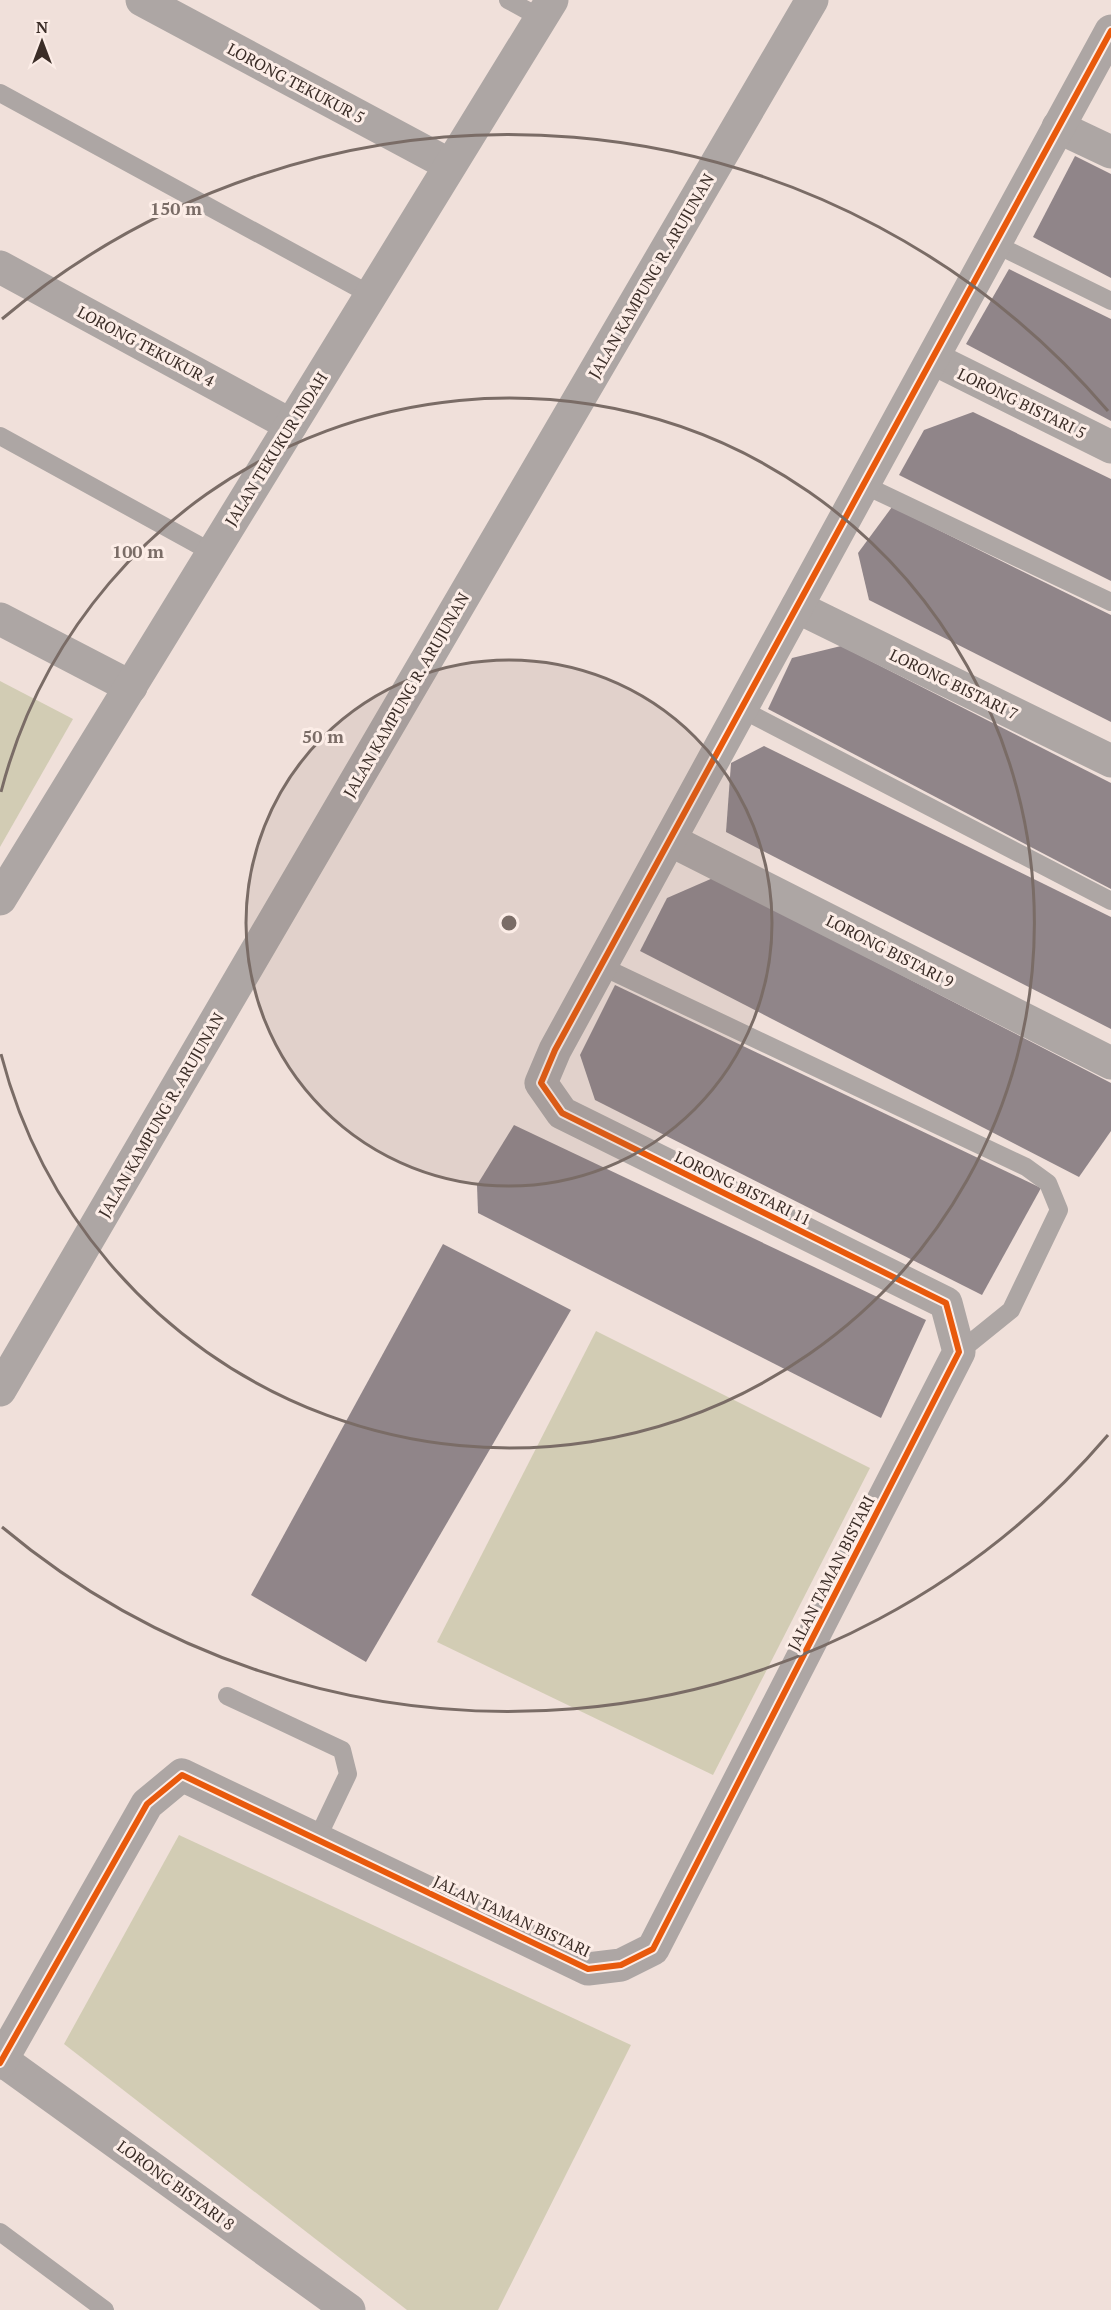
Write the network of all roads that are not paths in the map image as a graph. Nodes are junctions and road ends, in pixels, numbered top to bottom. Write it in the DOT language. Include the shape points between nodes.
graph roads {
  1 [pos="142,0"];
  2 [pos="508,0"];
  3 [pos="812,0"];
  4 [pos="546,9"];
  5 [pos="1111,31"];
  6 [pos="0,93"];
  7 [pos="1058,127"];
  8 [pos="1111,152"];
  9 [pos="450,165"];
  10 [pos="995,244"];
  11 [pos="0,267"];
  12 [pos="371,295"];
  13 [pos="1111,301"];
  14 [pos="934,359"];
  15 [pos="291,425"];
  16 [pos="0,436"];
  17 [pos="1111,447"];
  18 [pos="864,485"];
  19 [pos="213,553"];
  20 [pos="1111,602"];
  21 [pos="797,607"];
  22 [pos="0,619"];
  23 [pos="130,687"];
  24 [pos="741,709"];
  25 [pos="1111,761"];
  26 [pos="669,840"];
  27 [pos="0,899"];
  28 [pos="1111,901"];
  29 [pos="601,966"];
  30 [pos="1111,1063"];
  31 [pos="959,1352"];
  32 [pos="0,1390"];
  33 [pos="227,1696"];
  34 [pos="317,1839"];
  35 [pos="1,2061"];
  36 [pos="0,2232"];
  37 [pos="105,2310"];
  38 [pos="349,2310"];
  1 -- 9 [label="street, LORONG TEKUKUR 5"];
  2 -- 4 [label="lane"];
  3 -- 32 [label="street, JALAN KAMPUNG R. ARUJUNAN"];
  4 -- 9 [label="street, JALAN TEKUKUR INDAH"];
  5 -- 7 [label="street"];
  6 -- 12 [label="lane"];
  7 -- 8 [label="street"];
  7 -- 10 [label="street"];
  9 -- 12 [label="street, JALAN TEKUKUR INDAH"];
  10 -- 13 [label="lane"];
  10 -- 14 [label="street"];
  11 -- 15 [label="street, LORONG TEKUKUR 4"];
  12 -- 15 [label="street, JALAN TEKUKUR INDAH"];
  14 -- 17 [label="street, LORONG BISTARI 5"];
  14 -- 18 [label="street"];
  15 -- 19 [label="street, JALAN TEKUKUR INDAH"];
  16 -- 19 [label="lane"];
  18 -- 20 [label="lane"];
  18 -- 21 [label="street"];
  19 -- 23 [label="street, JALAN TEKUKUR INDAH"];
  21 -- 24 [label="street"];
  21 -- 25 [label="street, LORONG BISTARI 7"];
  22 -- 23 [label="street"];
  23 -- 27 [label="street, JALAN TEKUKUR INDAH"];
  24 -- 26 [label="street"];
  24 -- 28 [label="lane"];
  26 -- 29 [label="street"];
  26 -- 30 [label="street, LORONG BISTARI 9"];
  29 -- 31 [label="street, LORONG BISTARI 11" via="541,1083 562,1113 946,1303"];
  29 -- 31 [label="lane" via="1026,1167 1048,1183 1059,1210 1011,1310"];
  31 -- 34 [label="street, JALAN TAMAN BISTARI" via="653,1949 621,1965 588,1969"];
  33 -- 34 [label="lane" via="342,1750 348,1774"];
  34 -- 35 [label="street, JALAN TAMAN BISTARI" via="182,1775 147,1804"];
  35 -- 38 [label="street, LORONG BISTARI 8"];
  36 -- 37 [label="lane"];
}
